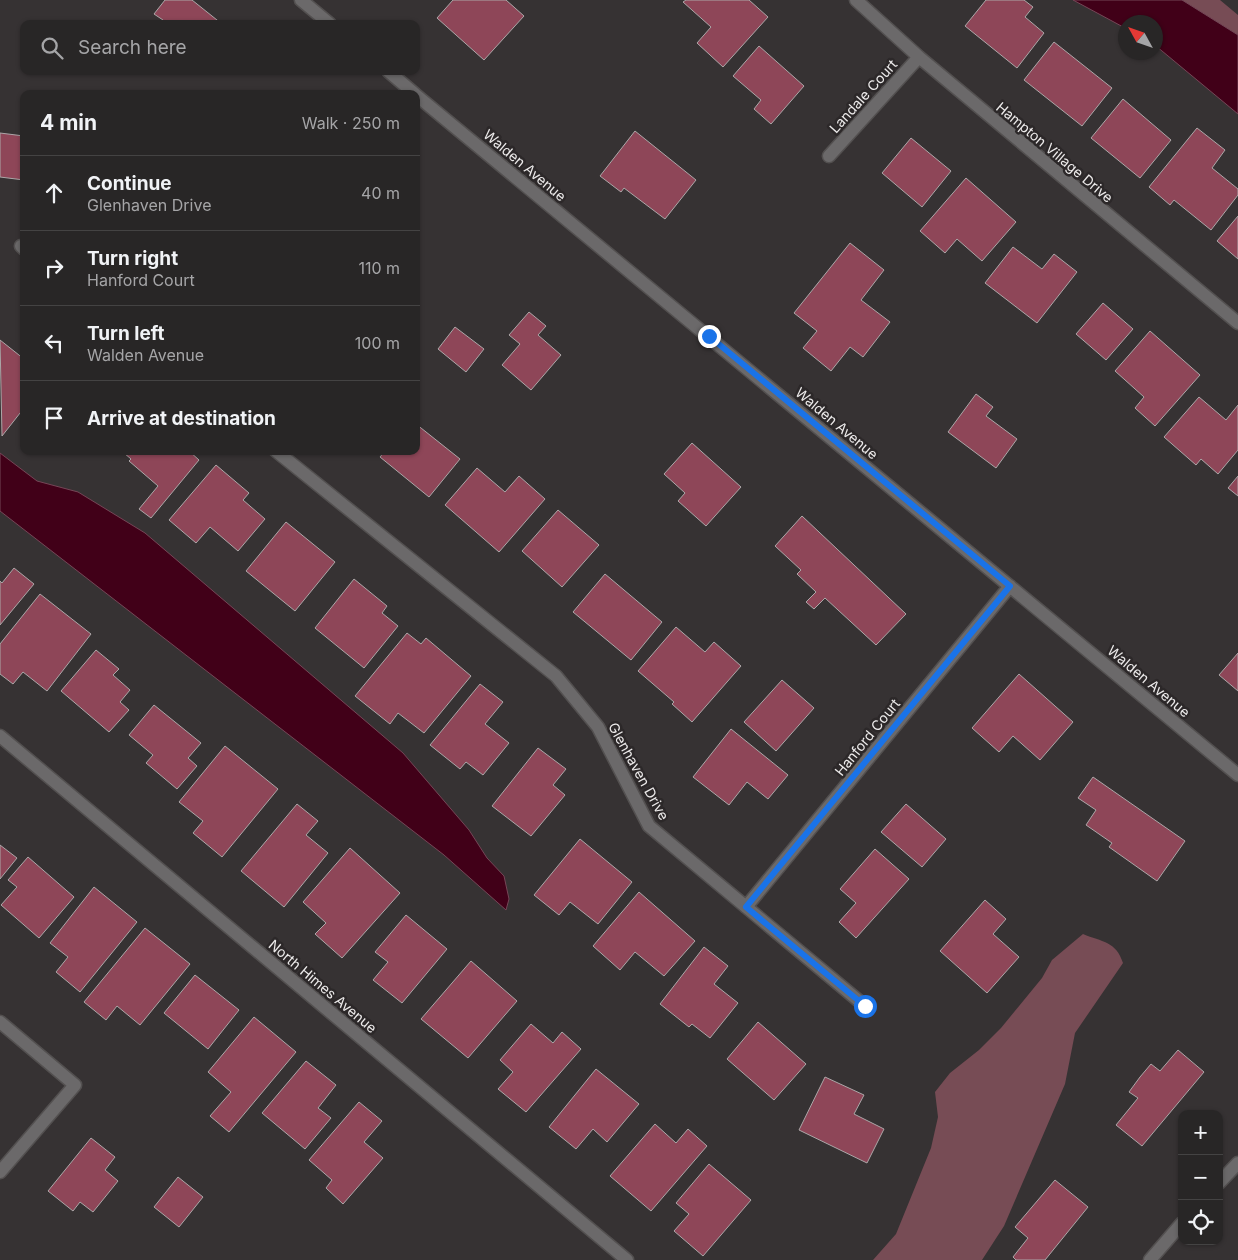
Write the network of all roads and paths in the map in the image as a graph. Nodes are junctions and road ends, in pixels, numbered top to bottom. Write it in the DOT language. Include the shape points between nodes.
graph roads {
  1 [pos="302,0"];
  2 [pos="856,0"];
  3 [pos="325,20"];
  4 [pos="919,57"];
  5 [pos="393,75"];
  6 [pos="411,90"];
  7 [pos="420,97"];
  8 [pos="829,156"];
  9 [pos="1238,323"];
  10 [pos="281,455"];
  11 [pos="1010,586"];
  12 [pos="0,736"];
  13 [pos="1238,775"];
  14 [pos="746,907"];
  15 [pos="865,1006"];
  16 [pos="0,1022"];
  17 [pos="1238,1163"];
  18 [pos="0,1172"];
  19 [pos="1223,1179"];
  20 [pos="1178,1228"];
  21 [pos="627,1260"];
  22 [pos="1150,1260"];
  1 -- 3 [label="street"];
  2 -- 4 [label="street, Hampton Village Drive"];
  4 -- 8 [label="street, Landale Court"];
  4 -- 9 [label="street, Hampton Village Drive"];
  5 -- 6 [label="street, Walden Avenue"];
  7 -- 11 [label="street, Walden Avenue"];
  10 -- 14 [label="street, Glenhaven Drive" via="556,676 598,727 649,826"];
  11 -- 13 [label="street, Walden Avenue"];
  11 -- 14 [label="street, Hanford Court"];
  12 -- 21 [label="street, North Himes Avenue"];
  14 -- 15 [label="street, Glenhaven Drive"];
  16 -- 18 [label="street" via="75,1085"];
  17 -- 19 [label="street"];
  20 -- 22 [label="street"];
}
